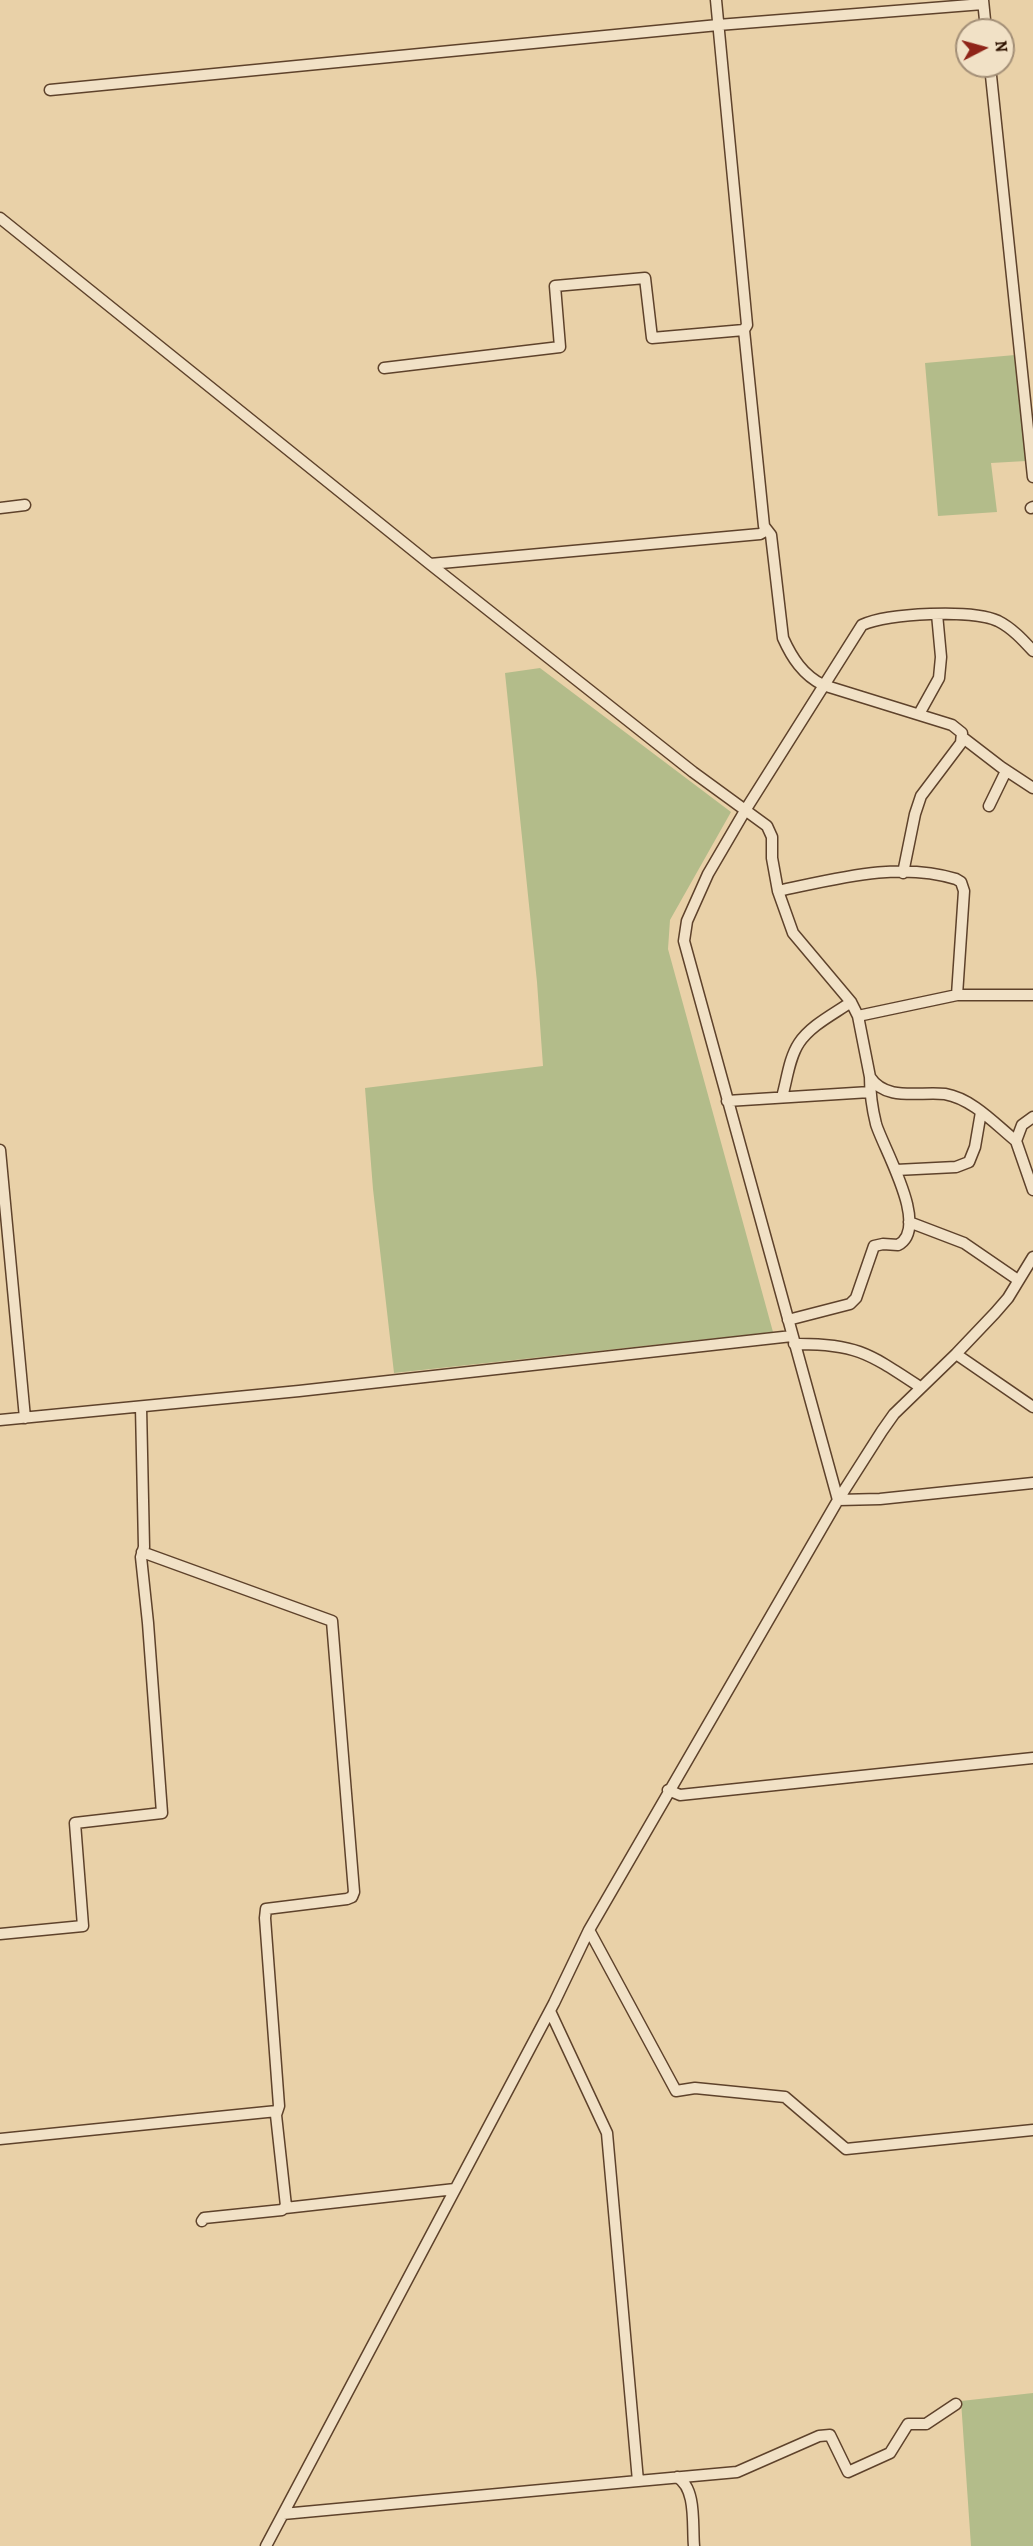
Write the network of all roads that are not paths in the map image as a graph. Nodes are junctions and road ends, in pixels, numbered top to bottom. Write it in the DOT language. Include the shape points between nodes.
graph roads {
  1 [pos="716,0"];
  2 [pos="983,2"];
  3 [pos="985,18"];
  4 [pos="718,25"];
  5 [pos="991,78"];
  6 [pos="50,90"];
  7 [pos="0,218"];
  8 [pos="744,330"];
  9 [pos="384,368"];
  10 [pos="1033,477"];
  11 [pos="25,505"];
  12 [pos="0,508"];
  13 [pos="767,530"];
  14 [pos="430,564"];
  15 [pos="938,615"];
  16 [pos="1033,651"];
  17 [pos="823,685"];
  18 [pos="919,714"];
  19 [pos="962,737"];
  20 [pos="1006,771"];
  21 [pos="1033,788"];
  22 [pos="989,806"];
  23 [pos="746,809"];
  24 [pos="903,873"];
  25 [pos="778,891"];
  26 [pos="957,995"];
  27 [pos="1033,995"];
  28 [pos="851,1002"];
  29 [pos="858,1016"];
  30 [pos="870,1077"];
  31 [pos="870,1092"];
  32 [pos="782,1097"];
  33 [pos="727,1101"];
  34 [pos="981,1112"];
  35 [pos="1033,1117"];
  36 [pos="1016,1141"];
  37 [pos="0,1150"];
  38 [pos="896,1170"];
  39 [pos="1033,1190"];
  40 [pos="909,1222"];
  41 [pos="1033,1257"];
  42 [pos="1018,1280"];
  43 [pos="788,1320"];
  44 [pos="793,1340"];
  45 [pos="956,1354"];
  46 [pos="920,1387"];
  47 [pos="141,1407"];
  48 [pos="1033,1407"];
  49 [pos="25,1418"];
  50 [pos="0,1420"];
  51 [pos="1033,1483"];
  52 [pos="838,1500"];
  53 [pos="142,1552"];
  54 [pos="1033,1758"];
  55 [pos="669,1790"];
  56 [pos="589,1930"];
  57 [pos="0,1934"];
  58 [pos="550,2011"];
  59 [pos="277,2111"];
  60 [pos="1033,2130"];
  61 [pos="0,2139"];
  62 [pos="455,2189"];
  63 [pos="285,2208"];
  64 [pos="202,2221"];
  65 [pos="956,2404"];
  66 [pos="677,2477"];
  67 [pos="638,2481"];
  68 [pos="283,2514"];
  69 [pos="266,2546"];
  70 [pos="694,2546"];
  1 -- 4 [label="street"];
  2 -- 3 [label="street"];
  2 -- 4 [label="street"];
  4 -- 6 [label="street"];
  4 -- 8 [label="street" via="747,325"];
  5 -- 10 [label="street"];
  7 -- 14 [label="street"];
  8 -- 9 [label="street" via="652,338 645,278 555,286 560,347"];
  8 -- 13 [label="street"];
  11 -- 12 [label="street"];
  13 -- 14 [label="street" via="760,534"];
  13 -- 17 [label="street" via="771,535 783,638 807,677"];
  14 -- 23 [label="street" via="693,772"];
  15 -- 16 [label="street" via="970,615 999,621"];
  15 -- 17 [label="street" via="884,619 862,625"];
  15 -- 18 [label="street" via="941,668 936,687"];
  17 -- 18 [label="street"];
  17 -- 23 [label="street"];
  18 -- 19 [label="street" via="952,725"];
  19 -- 20 [label="street"];
  19 -- 24 [label="street" via="921,796"];
  20 -- 21 [label="street"];
  20 -- 22 [label="street"];
  23 -- 25 [label="street" via="770,830"];
  23 -- 33 [label="street" via="693,903 685,931 685,951"];
  24 -- 25 [label="street" via="864,874"];
  24 -- 26 [label="street" via="949,877 961,882"];
  25 -- 28 [label="street" via="793,933"];
  26 -- 27 [label="street"];
  26 -- 29 [label="street"];
  28 -- 29 [label="street"];
  28 -- 32 [label="street" via="798,1044"];
  29 -- 30 [label="street"];
  30 -- 31 [label="street"];
  30 -- 34 [label="street" via="885,1090 946,1095"];
  31 -- 32 [label="street"];
  31 -- 38 [label="street" via="876,1124"];
  32 -- 33 [label="street"];
  33 -- 43 [label="street"];
  34 -- 36 [label="street"];
  34 -- 38 [label="street" via="969,1162 956,1167"];
  35 -- 36 [label="street" via="1022,1125"];
  36 -- 39 [label="street"];
  37 -- 49 [label="street"];
  38 -- 40 [label="street"];
  40 -- 42 [label="street" via="964,1243"];
  40 -- 43 [label="street" via="903,1243 874,1246 855,1301"];
  41 -- 42 [label="street"];
  42 -- 45 [label="street" via="1008,1298"];
  43 -- 44 [label="street"];
  44 -- 46 [label="street" via="859,1350"];
  44 -- 47 [label="street"];
  44 -- 52 [label="street"];
  45 -- 46 [label="street"];
  45 -- 48 [label="street"];
  46 -- 52 [label="street" via="894,1414"];
  47 -- 49 [label="street"];
  47 -- 53 [label="street"];
  49 -- 50 [label="street"];
  51 -- 52 [label="street"];
  52 -- 55 [label="street"];
  53 -- 57 [label="street" via="162,1813 75,1823 83,1926"];
  53 -- 59 [label="street" via="332,1621 354,1892 347,1899 266,1909"];
  54 -- 55 [label="street" via="680,1795"];
  55 -- 56 [label="street"];
  56 -- 58 [label="street"];
  56 -- 60 [label="street" via="676,2091 695,2088 785,2097 846,2149"];
  58 -- 62 [label="street"];
  58 -- 67 [label="street" via="607,2133"];
  59 -- 61 [label="street"];
  59 -- 63 [label="street"];
  62 -- 63 [label="street"];
  62 -- 68 [label="street"];
  63 -- 64 [label="street"];
  65 -- 66 [label="street" via="926,2424 908,2424 890,2454 848,2472 830,2435 819,2436 737,2472"];
  66 -- 67 [label="street"];
  66 -- 70 [label="street" via="689,2490"];
  67 -- 68 [label="street"];
  68 -- 69 [label="street"];
}
